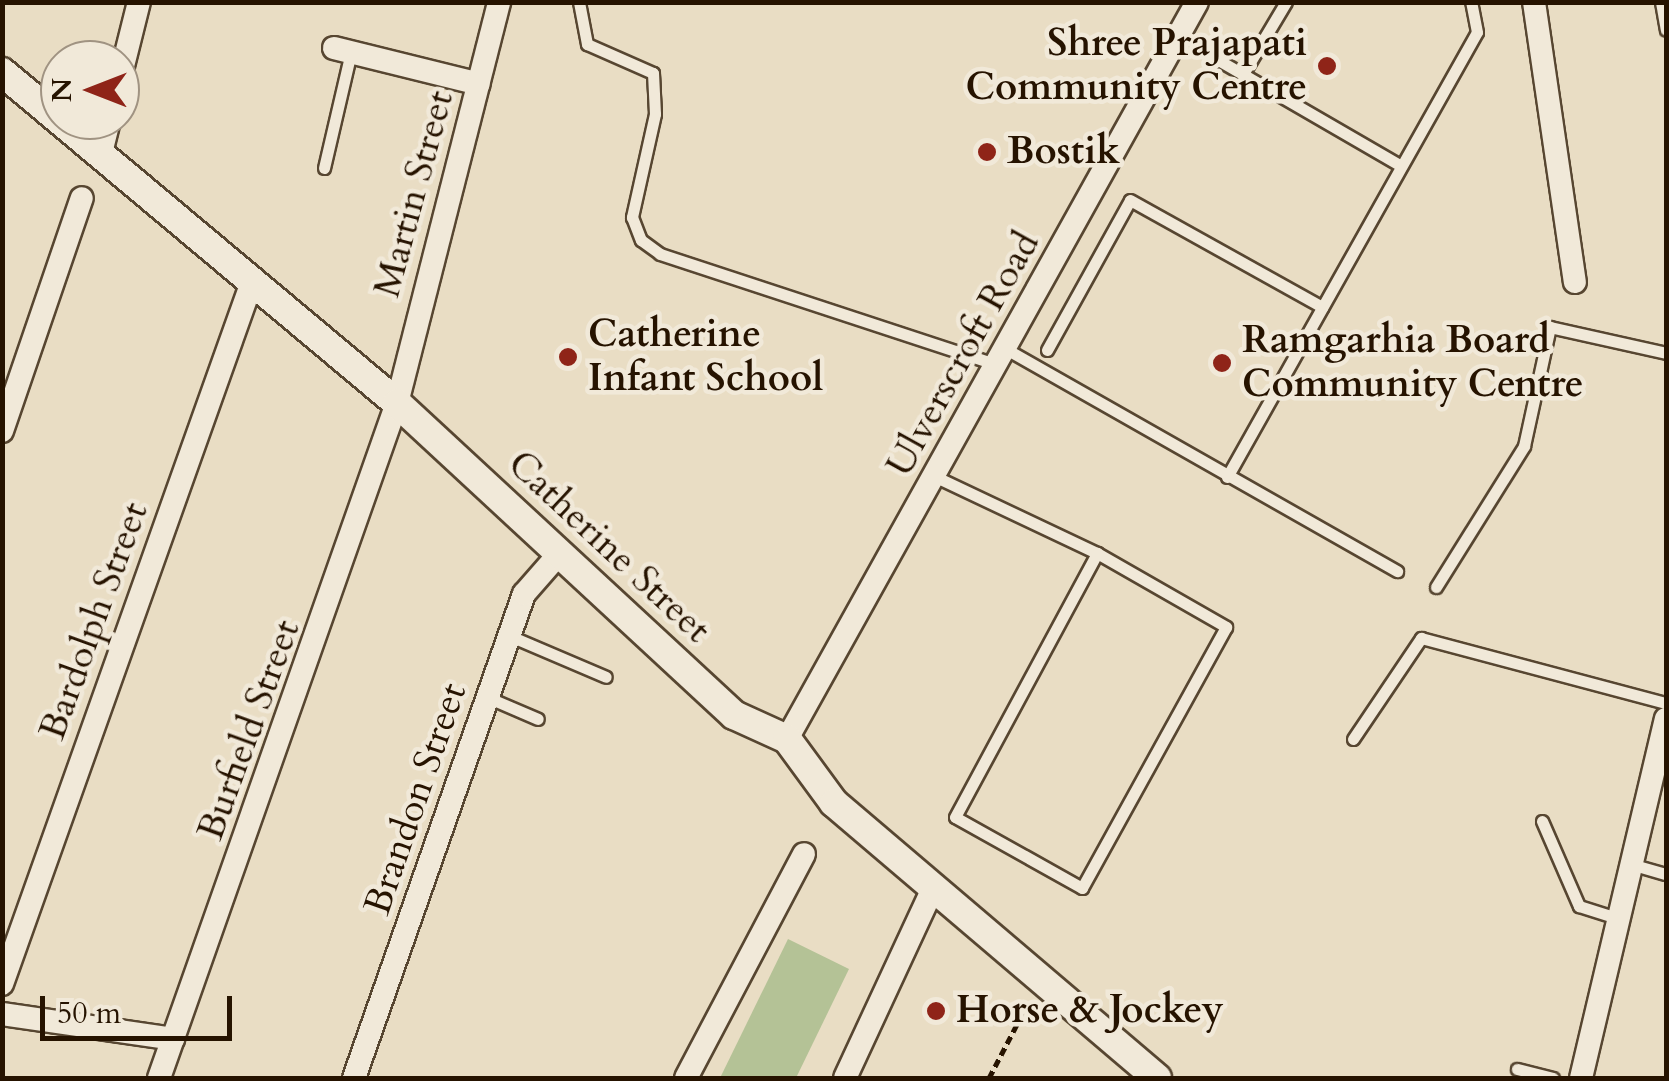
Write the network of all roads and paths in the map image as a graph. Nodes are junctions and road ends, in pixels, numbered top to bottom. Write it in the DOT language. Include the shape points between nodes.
graph roads {
  1 [pos="139,2"];
  2 [pos="500,2"];
  3 [pos="580,2"];
  4 [pos="1196,2"];
  5 [pos="1286,2"];
  6 [pos="1471,2"];
  7 [pos="1534,2"];
  8 [pos="1660,2"];
  9 [pos="1666,30"];
  10 [pos="130,40"];
  11 [pos="343,50"];
  12 [pos="1220,61"];
  13 [pos="2,72"];
  14 [pos="1243,74"];
  15 [pos="479,84"];
  16 [pos="104,140"];
  17 [pos="100,157"];
  18 [pos="1401,166"];
  19 [pos="324,168"];
  20 [pos="82,198"];
  21 [pos="252,282"];
  22 [pos="1575,282"];
  23 [pos="1322,307"];
  24 [pos="1047,350"];
  25 [pos="1666,354"];
  26 [pos="1001,357"];
  27 [pos="396,403"];
  28 [pos="2,431"];
  29 [pos="934,476"];
  30 [pos="1227,477"];
  31 [pos="1097,553"];
  32 [pos="559,554"];
  33 [pos="1396,571"];
  34 [pos="1436,587"];
  35 [pos="510,636"];
  36 [pos="606,677"];
  37 [pos="488,698"];
  38 [pos="1666,703"];
  39 [pos="1666,718"];
  40 [pos="538,719"];
  41 [pos="787,738"];
  42 [pos="1353,739"];
  43 [pos="1542,821"];
  44 [pos="804,854"];
  45 [pos="1634,865"];
  46 [pos="1666,874"];
  47 [pos="932,892"];
  48 [pos="1622,919"];
  49 [pos="2,984"];
  50 [pos="1038,984"];
  51 [pos="2,1014"];
  52 [pos="174,1039"];
  53 [pos="1517,1069"];
  54 [pos="159,1078"];
  55 [pos="354,1078"];
  56 [pos="686,1078"];
  57 [pos="845,1078"];
  58 [pos="989,1078"];
  59 [pos="1158,1078"];
  60 [pos="1552,1078"];
  61 [pos="1581,1078"];
  1 -- 10 [label="street"];
  2 -- 15 [label="street, Martin Street"];
  3 -- 26 [label="lane" via="587,44 653,74 655,114 632,217 642,240 660,254"];
  4 -- 26 [label="street, Ulverscroft Road"];
  5 -- 14 [label="lane"];
  6 -- 18 [label="lane" via="1476,32"];
  7 -- 22 [label="street"];
  8 -- 9 [label="lane"];
  11 -- 15 [label="street"];
  11 -- 19 [label="lane"];
  12 -- 14 [label="lane"];
  13 -- 17 [label="street, Catherine Street"];
  14 -- 18 [label="lane"];
  15 -- 27 [label="street, Martin Street"];
  16 -- 17 [label="street"];
  17 -- 21 [label="street, Catherine Street"];
  18 -- 23 [label="lane"];
  20 -- 28 [label="street"];
  21 -- 27 [label="street, Catherine Street"];
  21 -- 49 [label="street, Bardolph Street"];
  23 -- 24 [label="lane" via="1130,200"];
  23 -- 30 [label="lane"];
  25 -- 34 [label="lane" via="1550,327 1524,446"];
  26 -- 29 [label="street, Ulverscroft Road"];
  26 -- 30 [label="lane"];
  27 -- 32 [label="street, Catherine Street"];
  27 -- 52 [label="street, Burfield Street"];
  29 -- 31 [label="lane"];
  29 -- 41 [label="street, Ulverscroft Road"];
  30 -- 33 [label="lane"];
  31 -- 31 [label="lane" via="1226,627 1082,888 956,817"];
  32 -- 35 [label="street, Brandon Street" via="524,594"];
  32 -- 41 [label="street, Catherine Street" via="734,714"];
  35 -- 36 [label="lane"];
  35 -- 37 [label="street, Brandon Street"];
  37 -- 40 [label="lane"];
  37 -- 55 [label="street, Brandon Street"];
  38 -- 42 [label="lane" via="1420,638"];
  39 -- 45 [label="street"];
  41 -- 47 [label="street, Catherine Street" via="834,803"];
  43 -- 48 [label="lane" via="1579,906"];
  44 -- 56 [label="street"];
  45 -- 46 [label="lane"];
  45 -- 48 [label="street"];
  47 -- 50 [label="street, Catherine Street"];
  47 -- 57 [label="street"];
  48 -- 61 [label="street"];
  50 -- 58 [label="path"];
  50 -- 59 [label="street, Catherine Street"];
  51 -- 52 [label="street"];
  52 -- 54 [label="street, Burfield Street"];
  53 -- 60 [label="lane"];
}
